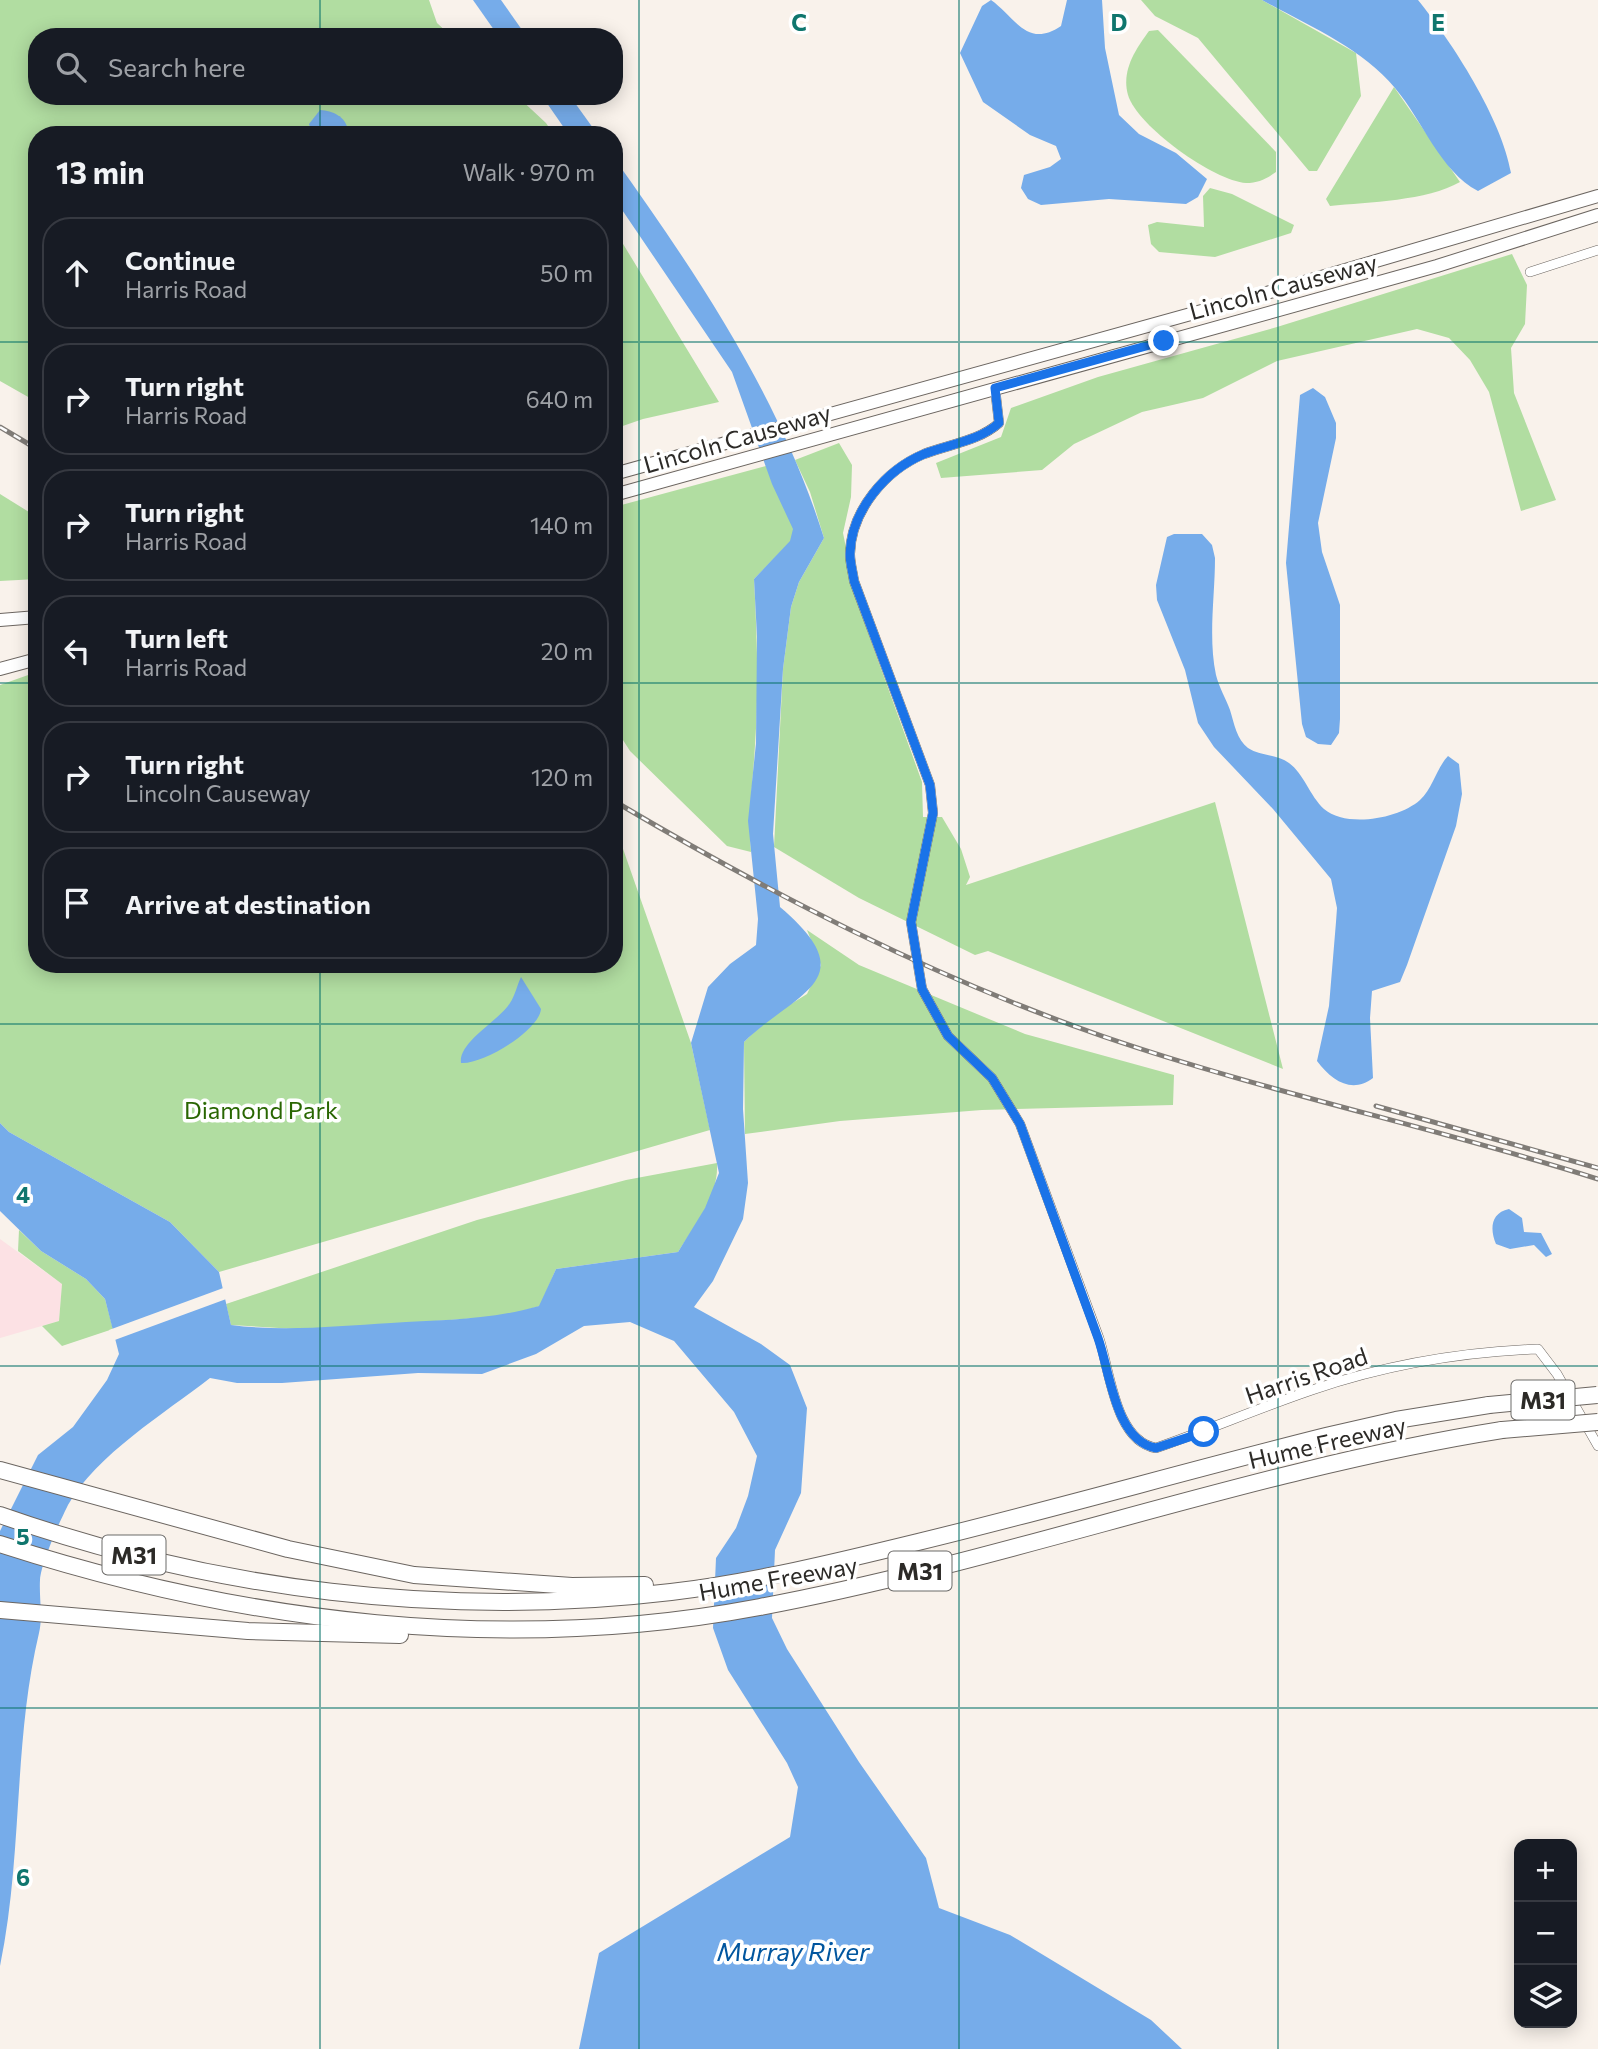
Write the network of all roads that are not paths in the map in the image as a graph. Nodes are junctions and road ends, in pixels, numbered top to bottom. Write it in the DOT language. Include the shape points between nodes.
graph roads {
  1 [pos="1598,196"];
  2 [pos="1598,215"];
  3 [pos="1598,250"];
  4 [pos="1530,272"];
  5 [pos="989,369"];
  6 [pos="995,388"];
  7 [pos="623,471"];
  8 [pos="623,492"];
  9 [pos="0,620"];
  10 [pos="28,620"];
  11 [pos="28,661"];
  12 [pos="0,669"];
  13 [pos="1598,1395"];
  14 [pos="1598,1422"];
  15 [pos="1598,1446"];
  16 [pos="0,1470"];
  17 [pos="0,1515"];
  18 [pos="0,1544"];
  19 [pos="608,1592"];
  20 [pos="0,1610"];
  21 [pos="486,1629"];
  1 -- 5 [label="main road, Lincoln Causeway"];
  2 -- 6 [label="main road, Lincoln Causeway" via="1515,243"];
  3 -- 4 [label="street"];
  5 -- 6 [label="main road"];
  5 -- 7 [label="main road, Lincoln Causeway"];
  6 -- 8 [label="main road, Lincoln Causeway"];
  6 -- 15 [label="street, Harris Road" via="999,423 986,435 897,467 863,509 850,553 854,581 930,785 933,813 911,922 922,989 948,1036 992,1078 1020,1124 1106,1359 1114,1400 1126,1423 1136,1440 1156,1448 1312,1390 1394,1366 1538,1349"];
  9 -- 10 [label="main road"];
  11 -- 12 [label="main road"];
  13 -- 19 [label="highway, Hume Freeway / M31, bridge" via="1396,1420 958,1532 753,1579"];
  14 -- 21 [label="highway, Hume Freeway / M31, bridge" via="1502,1430 1357,1456 851,1589 756,1608 609,1625"];
  16 -- 19 [label="highway" via="288,1549 414,1575"];
  17 -- 19 [label="highway, M31" via="144,1558 270,1583 424,1600 494,1602"];
  18 -- 21 [label="highway, Hume Freeway / M31" via="135,1584 257,1609"];
  20 -- 21 [label="highway" via="248,1631 416,1635"];
}
